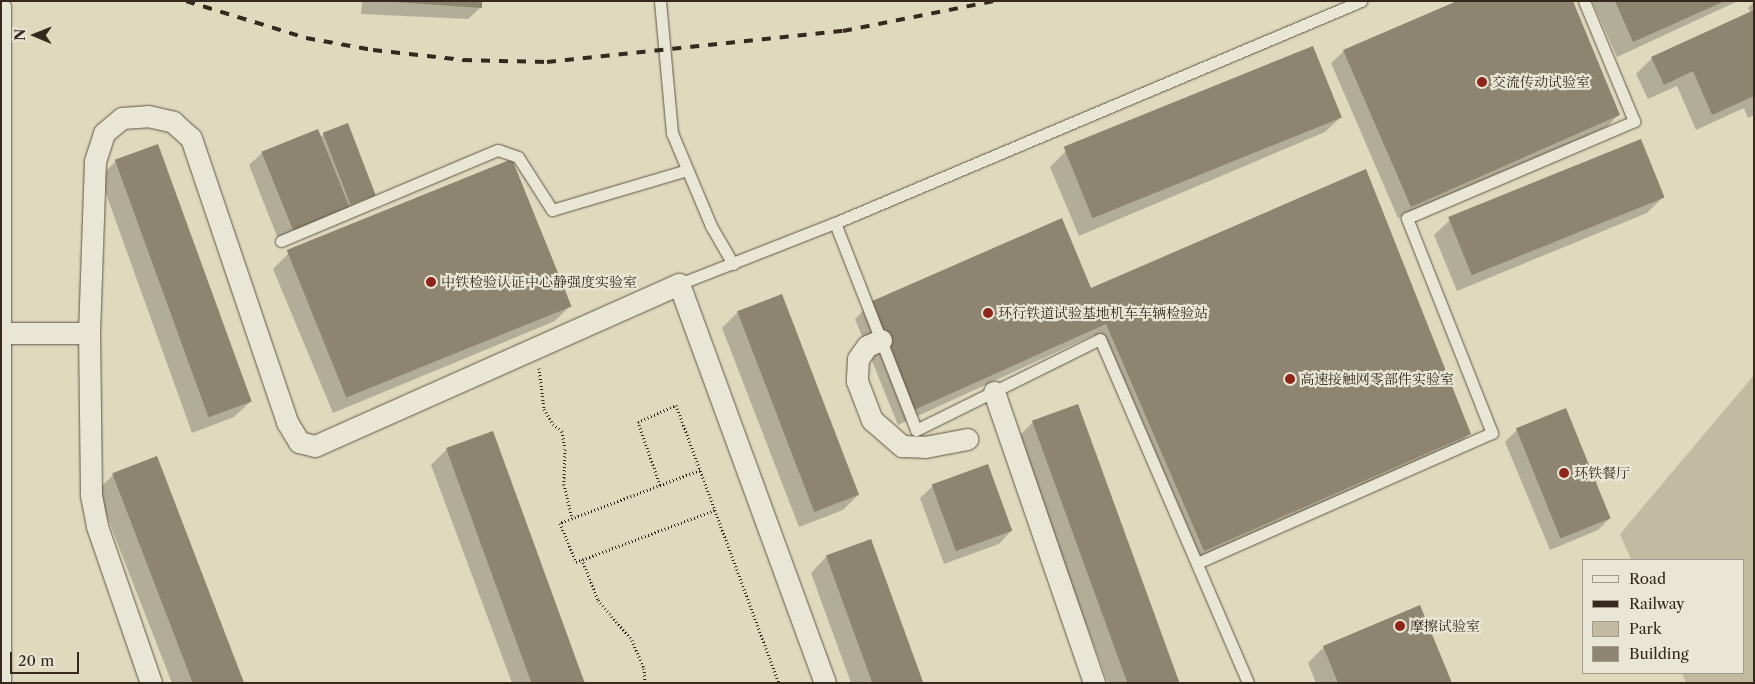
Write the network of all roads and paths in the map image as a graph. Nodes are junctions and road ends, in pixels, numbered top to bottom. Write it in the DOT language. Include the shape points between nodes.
graph roads {
  1 [pos="660,1"];
  2 [pos="1362,1"];
  3 [pos="1584,1"];
  4 [pos="3,5"];
  5 [pos="687,170"];
  6 [pos="835,223"];
  7 [pos="281,241"];
  8 [pos="733,264"];
  9 [pos="679,284"];
  10 [pos="5,333"];
  11 [pos="89,333"];
  12 [pos="881,340"];
  13 [pos="534,348"];
  14 [pos="994,392"];
  15 [pos="967,439"];
  16 [pos="700,470"];
  17 [pos="660,485"];
  18 [pos="715,510"];
  19 [pos="573,518"];
  20 [pos="582,559"];
  21 [pos="1196,563"];
  22 [pos="4,683"];
  23 [pos="151,683"];
  24 [pos="645,683"];
  25 [pos="779,683"];
  26 [pos="825,683"];
  27 [pos="1094,683"];
  28 [pos="1248,683"];
  1 -- 5 [label="lane" via="672,133"];
  2 -- 6 [label="lane"];
  3 -- 21 [label="lane" via="1634,122 1407,218 1492,433"];
  4 -- 10 [label="lane"];
  5 -- 7 [label="lane" via="552,210 518,157 498,150"];
  5 -- 8 [label="lane" via="711,226"];
  6 -- 8 [label="lane"];
  6 -- 12 [label="lane"];
  8 -- 9 [label="lane"];
  9 -- 13 [label="street"];
  9 -- 26 [label="street"];
  10 -- 11 [label="street"];
  10 -- 22 [label="lane"];
  11 -- 13 [label="street" via="95,161 104,133 122,118 148,116 172,122 191,138 287,422 299,442 315,446"];
  11 -- 23 [label="street" via="91,494 97,526"];
  12 -- 14 [label="lane" via="916,430"];
  12 -- 15 [label="street" via="867,346 858,359 857,381 872,420 902,446 924,447"];
  13 -- 19 [label="path" via="544,386 544,409 552,424 562,431 564,484"];
  14 -- 21 [label="lane" via="1100,339"];
  14 -- 27 [label="street"];
  16 -- 17 [label="path"];
  16 -- 17 [label="path" via="676,406 638,422"];
  16 -- 18 [label="path"];
  17 -- 19 [label="path"];
  18 -- 20 [label="path"];
  18 -- 25 [label="path"];
  19 -- 20 [label="path" via="560,523 576,562"];
  20 -- 24 [label="path" via="598,600 632,640 644,668"];
  21 -- 28 [label="lane"];
}
